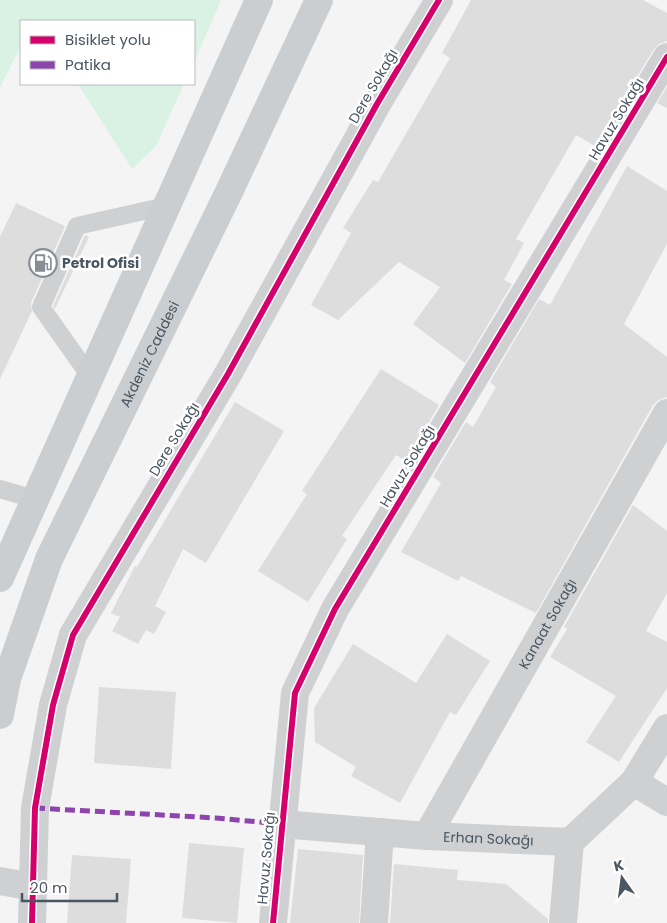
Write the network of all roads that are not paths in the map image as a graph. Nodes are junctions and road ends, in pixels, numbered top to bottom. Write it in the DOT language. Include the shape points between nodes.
graph roads {
  1 [pos="259,0"];
  2 [pos="319,0"];
  3 [pos="439,0"];
  4 [pos="667,57"];
  5 [pos="166,206"];
  6 [pos="89,375"];
  7 [pos="667,413"];
  8 [pos="0,489"];
  9 [pos="34,499"];
  10 [pos="0,578"];
  11 [pos="0,715"];
  12 [pos="667,728"];
  13 [pos="634,782"];
  14 [pos="667,802"];
  15 [pos="281,824"];
  16 [pos="380,832"];
  17 [pos="427,836"];
  18 [pos="570,842"];
  19 [pos="0,881"];
  20 [pos="34,887"];
  21 [pos="32,923"];
  22 [pos="273,923"];
  23 [pos="374,923"];
  24 [pos="563,923"];
  1 -- 5 [label="main road"];
  2 -- 11 [label="main road, Akdeniz Caddesi" via="228,196 49,559 7,679"];
  3 -- 20 [label="street, Dere Sokağı" via="376,104 228,374 73,635 53,705 35,808"];
  4 -- 15 [label="street, Havuz Sokağı" via="335,609 295,693"];
  5 -- 6 [label="main road"];
  5 -- 6 [label="lane" via="77,226 40,307"];
  6 -- 9 [label="main road"];
  7 -- 17 [label="street, Kanaat Sokağı"];
  8 -- 9 [label="lane"];
  9 -- 10 [label="main road"];
  12 -- 13 [label="street"];
  13 -- 14 [label="street"];
  13 -- 18 [label="street"];
  15 -- 16 [label="street, Erhan Sokağı"];
  15 -- 22 [label="street, Havuz Sokağı"];
  16 -- 17 [label="street, Erhan Sokağı"];
  16 -- 23 [label="street"];
  17 -- 18 [label="street, Erhan Sokağı"];
  18 -- 24 [label="street"];
  19 -- 20 [label="street"];
  20 -- 21 [label="street, Dere Sokağı"];
}
